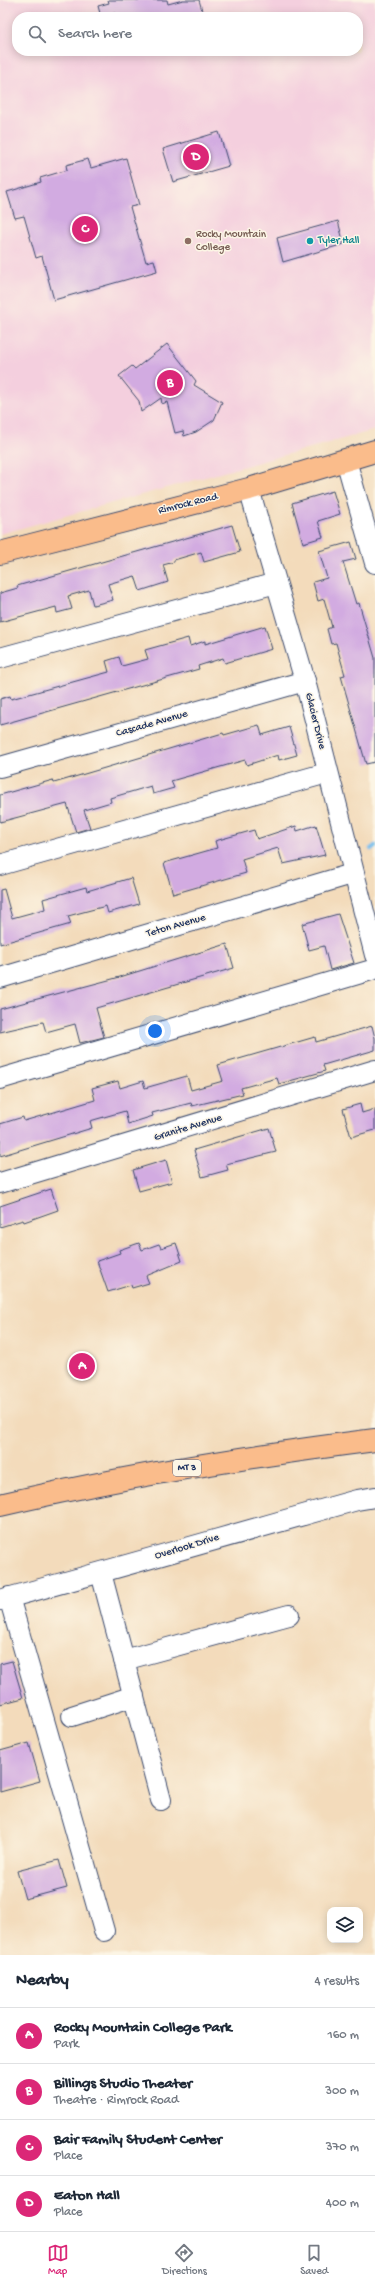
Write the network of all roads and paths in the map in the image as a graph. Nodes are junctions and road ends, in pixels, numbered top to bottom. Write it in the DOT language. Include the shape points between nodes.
graph roads {
  1 [pos="375,451"];
  2 [pos="346,460"];
  3 [pos="249,489"];
  4 [pos="0,553"];
  5 [pos="375,563"];
  6 [pos="276,583"];
  7 [pos="0,658"];
  8 [pos="305,681"];
  9 [pos="0,767"];
  10 [pos="327,773"];
  11 [pos="0,865"];
  12 [pos="352,874"];
  13 [pos="375,955"];
  14 [pos="375,969"];
  15 [pos="0,978"];
  16 [pos="375,1070"];
  17 [pos="0,1079"];
  18 [pos="0,1183"];
  19 [pos="375,1440"];
  20 [pos="375,1497"];
  21 [pos="0,1505"];
  22 [pos="101,1573"];
  23 [pos="5,1599"];
  24 [pos="290,1615"];
  25 [pos="124,1660"];
  26 [pos="134,1696"];
  27 [pos="72,1716"];
  28 [pos="161,1800"];
  29 [pos="104,1931"];
  1 -- 2 [label="main road, Rimrock Road"];
  2 -- 3 [label="main road, Rimrock Road"];
  2 -- 5 [label="street"];
  3 -- 4 [label="main road, Rimrock Road"];
  3 -- 6 [label="street, Glacier Drive"];
  6 -- 7 [label="street"];
  6 -- 8 [label="street, Glacier Drive"];
  8 -- 9 [label="street, Cascade Avenue"];
  8 -- 10 [label="street, Glacier Drive"];
  10 -- 11 [label="street"];
  10 -- 12 [label="street, Glacier Drive"];
  12 -- 13 [label="street, Glacier Drive"];
  12 -- 15 [label="street, Teton Avenue"];
  14 -- 17 [label="street"];
  16 -- 18 [label="street, Granite Avenue"];
  19 -- 21 [label="main road, MT 3" via="266,1454 62,1491"];
  20 -- 22 [label="street, Overlook Drive" via="221,1537"];
  22 -- 23 [label="street, Overlook Drive"];
  22 -- 25 [label="street"];
  23 -- 29 [label="street"];
  24 -- 25 [label="street"];
  25 -- 26 [label="street"];
  26 -- 27 [label="street"];
  26 -- 28 [label="street"];
}
